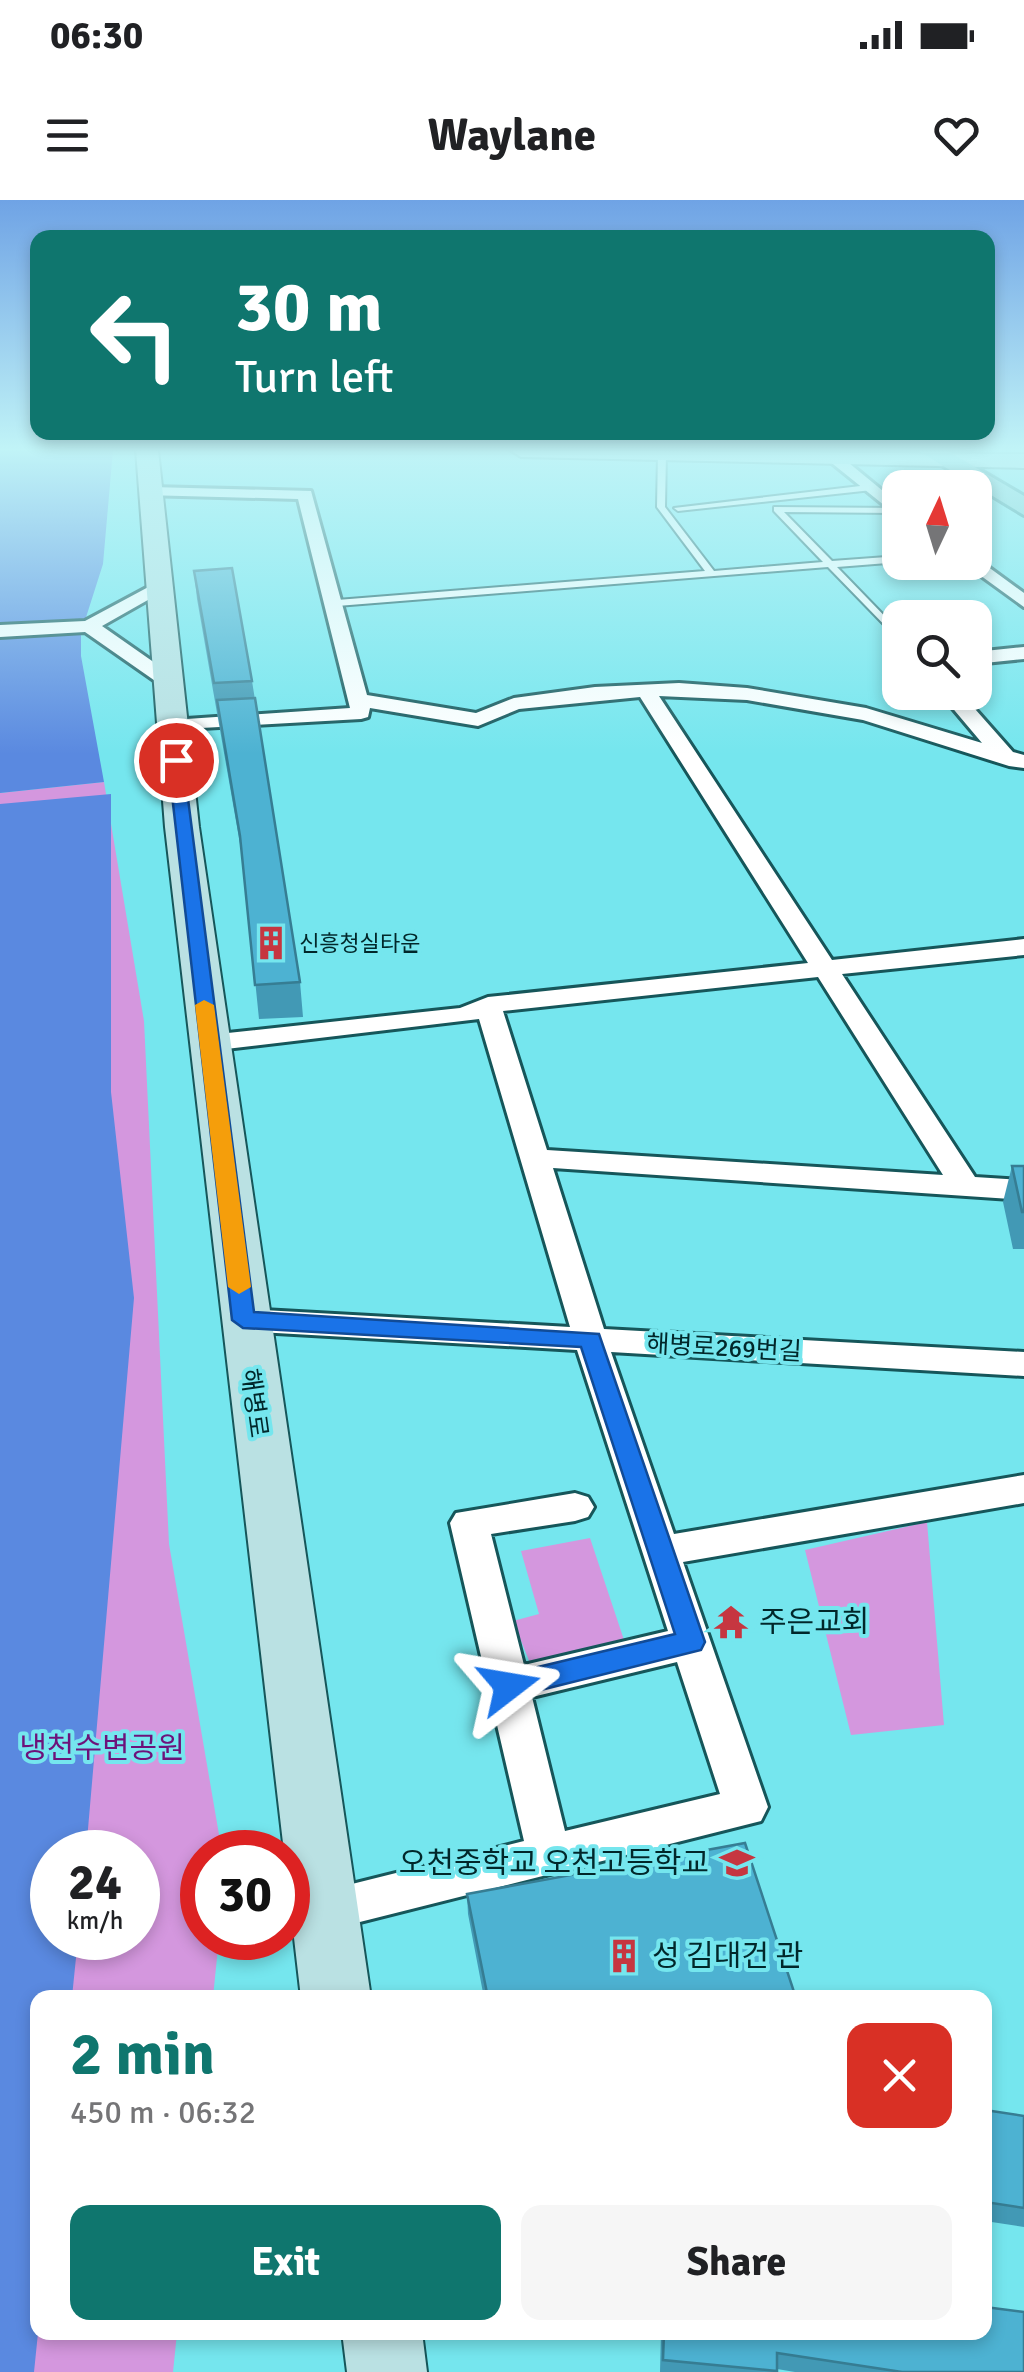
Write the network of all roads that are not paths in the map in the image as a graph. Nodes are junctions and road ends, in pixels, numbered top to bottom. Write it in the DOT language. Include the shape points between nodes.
graph roads {
  1 [pos="157,551"];
  2 [pos="321,551"];
  3 [pos="694,551"];
  4 [pos="819,551"];
  5 [pos="882,561"];
  6 [pos="833,565"];
  7 [pos="711,574"];
  8 [pos="992,578"];
  9 [pos="160,588"];
  10 [pos="1024,602"];
  11 [pos="336,603"];
  12 [pos="882,618"];
  13 [pos="87,626"];
  14 [pos="0,631"];
  15 [pos="1024,652"];
  16 [pos="992,656"];
  17 [pos="168,681"];
  18 [pos="646,691"];
  19 [pos="358,700"];
  20 [pos="967,710"];
  21 [pos="172,726"];
  22 [pos="1017,761"];
  23 [pos="1024,947"];
  24 [pos="827,968"];
  25 [pos="488,1006"];
  26 [pos="209,1043"];
  27 [pos="534,1158"];
  28 [pos="966,1186"];
  29 [pos="1024,1190"];
  30 [pos="243,1320"];
  31 [pos="590,1340"];
  32 [pos="1024,1364"];
  33 [pos="1024,1489"];
  34 [pos="575,1506"];
  35 [pos="661,1552"];
  36 [pos="691,1642"];
  37 [pos="509,1686"];
  38 [pos="549,1855"];
  39 [pos="324,1910"];
  40 [pos="335,1990"];
  41 [pos="383,2340"];
  42 [pos="387,2372"];
  1 -- 9 [label="main road, 해병로"];
  2 -- 11 [label="street"];
  3 -- 7 [label="lane"];
  4 -- 6 [label="lane"];
  5 -- 6 [label="lane"];
  6 -- 7 [label="lane"];
  6 -- 12 [label="lane"];
  7 -- 11 [label="lane"];
  8 -- 10 [label="street"];
  9 -- 13 [label="street"];
  9 -- 17 [label="main road, 해병로"];
  11 -- 19 [label="street"];
  13 -- 14 [label="street"];
  13 -- 17 [label="street"];
  15 -- 16 [label="street"];
  17 -- 21 [label="main road, 해병로"];
  18 -- 19 [label="street" via="514,704 478,720"];
  18 -- 22 [label="street" via="805,701"];
  18 -- 24 [label="street"];
  19 -- 21 [label="street" via="361,713"];
  20 -- 22 [label="street"];
  21 -- 26 [label="main road, 해병로"];
  23 -- 24 [label="street"];
  24 -- 25 [label="street"];
  24 -- 28 [label="street"];
  25 -- 26 [label="street" via="465,1015"];
  25 -- 27 [label="street"];
  26 -- 30 [label="main road, 해병로"];
  27 -- 28 [label="street"];
  27 -- 31 [label="street"];
  28 -- 29 [label="street"];
  30 -- 31 [label="street, 해병로269번길"];
  30 -- 39 [label="main road, 해병로"];
  31 -- 32 [label="street, 해병로269번길"];
  31 -- 35 [label="street"];
  33 -- 35 [label="street"];
  34 -- 37 [label="street" via="469,1522"];
  35 -- 36 [label="street"];
  36 -- 37 [label="street"];
  36 -- 38 [label="street" via="746,1808"];
  37 -- 38 [label="street"];
  38 -- 39 [label="street"];
  39 -- 40 [label="main road, 해병로"];
  41 -- 42 [label="main road"];
}
